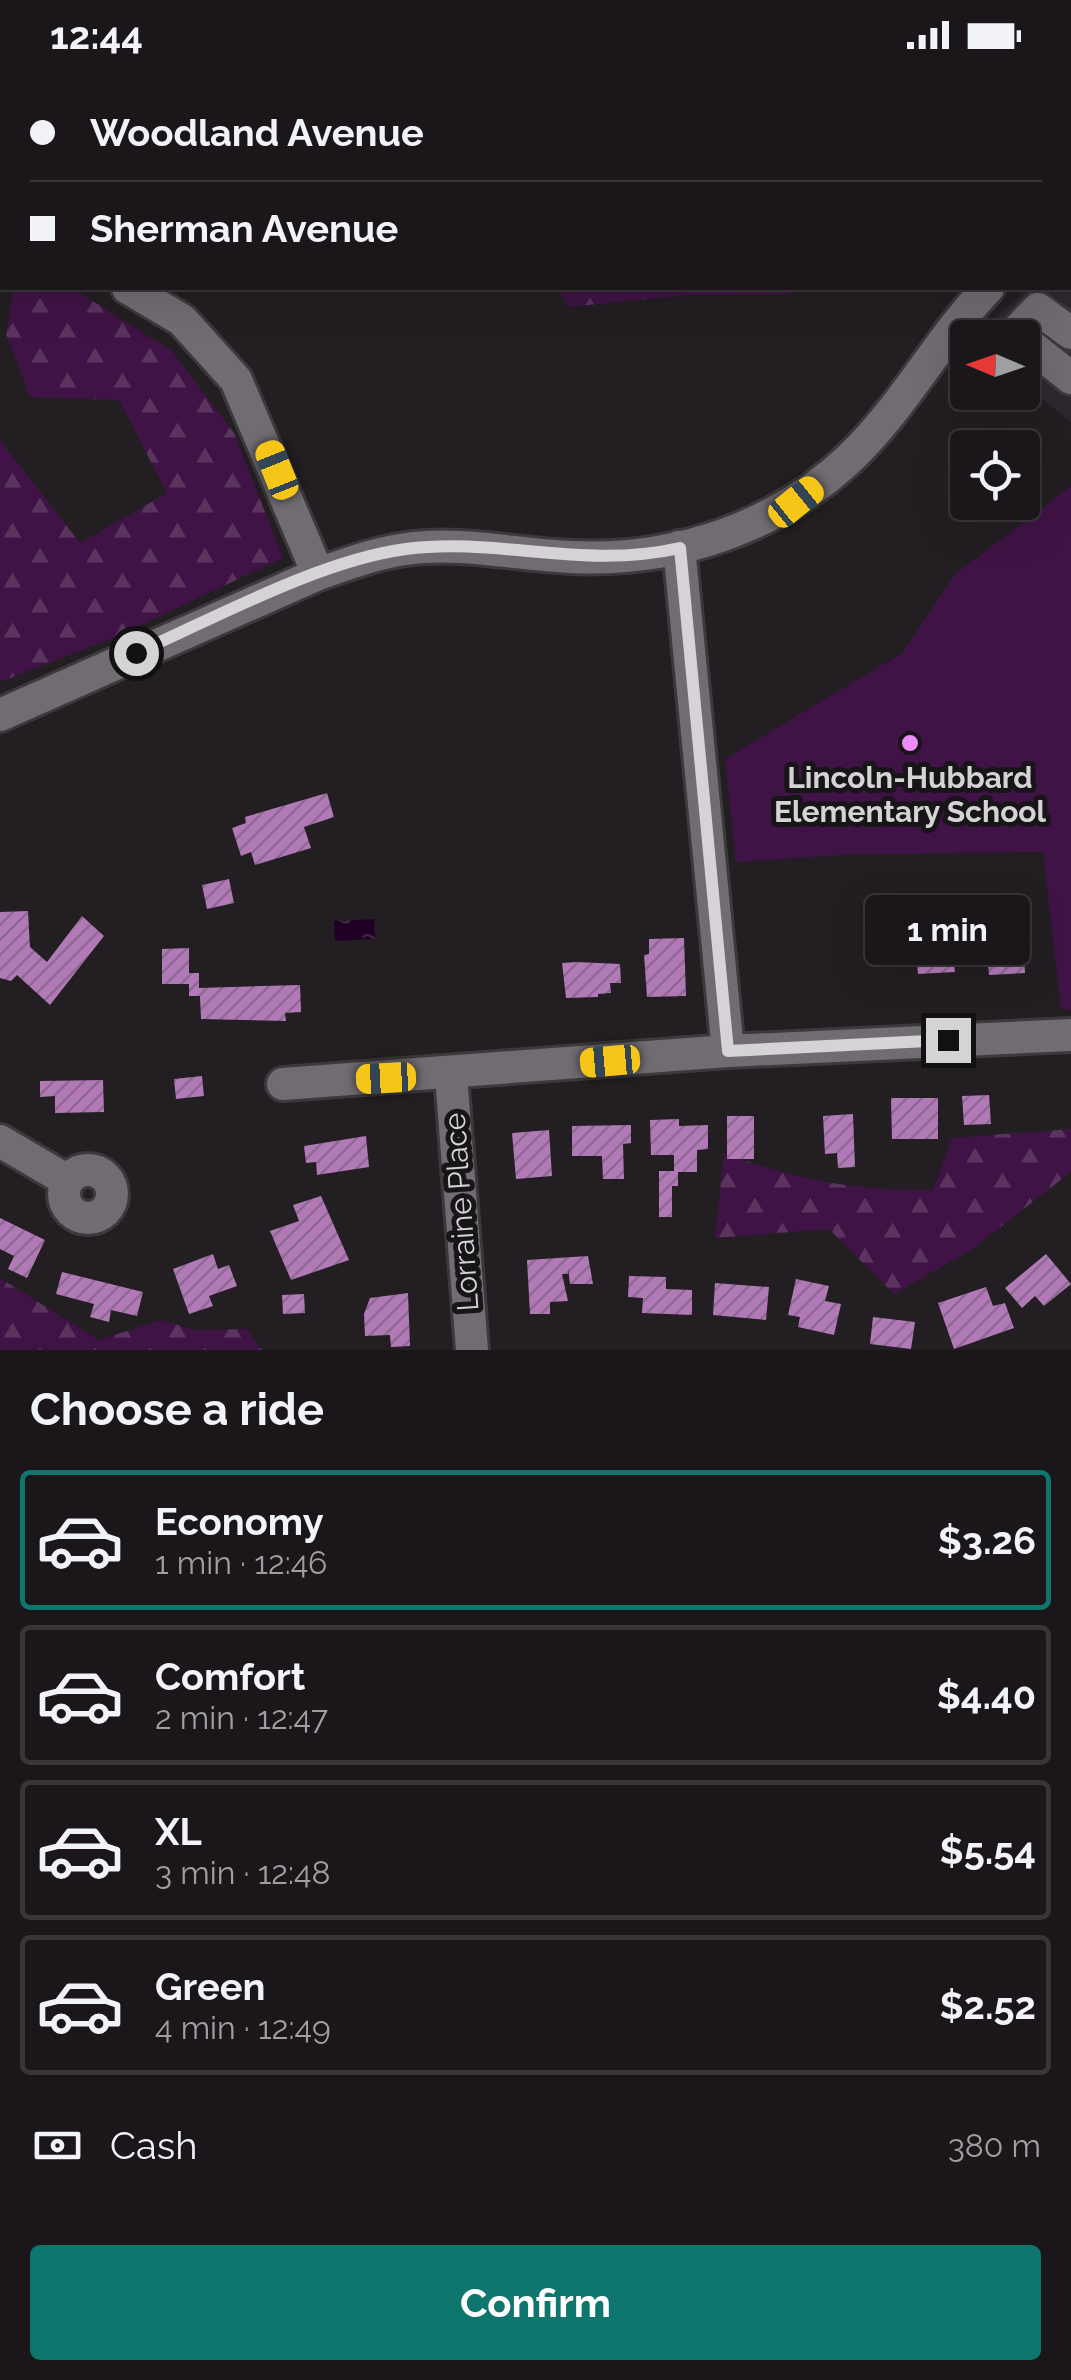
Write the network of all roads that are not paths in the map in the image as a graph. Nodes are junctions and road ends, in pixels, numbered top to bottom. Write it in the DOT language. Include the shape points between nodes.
graph roads {
  1 [pos="131,290"];
  2 [pos="984,292"];
  3 [pos="1006,320"];
  4 [pos="1031,320"];
  5 [pos="1071,332"];
  6 [pos="1040,354"];
  7 [pos="1071,378"];
  8 [pos="680,548"];
  9 [pos="318,574"];
  10 [pos="0,715"];
  11 [pos="1071,1035"];
  12 [pos="728,1051"];
  13 [pos="451,1075"];
  14 [pos="283,1084"];
  15 [pos="0,1142"];
  16 [pos="68,1181"];
  17 [pos="472,1350"];
  1 -- 9 [label="street" via="182,320 236,380"];
  2 -- 3 [label="street"];
  2 -- 8 [label="street" via="852,457 796,502 743,530"];
  4 -- 5 [label="street" via="1038,309"];
  6 -- 7 [label="street"];
  8 -- 9 [label="street" via="612,558 405,549"];
  8 -- 12 [label="street"];
  9 -- 10 [label="street"];
  11 -- 12 [label="street"];
  12 -- 13 [label="street"];
  13 -- 14 [label="street"];
  13 -- 17 [label="street, Lorraine Place"];
  15 -- 16 [label="street"];
}
